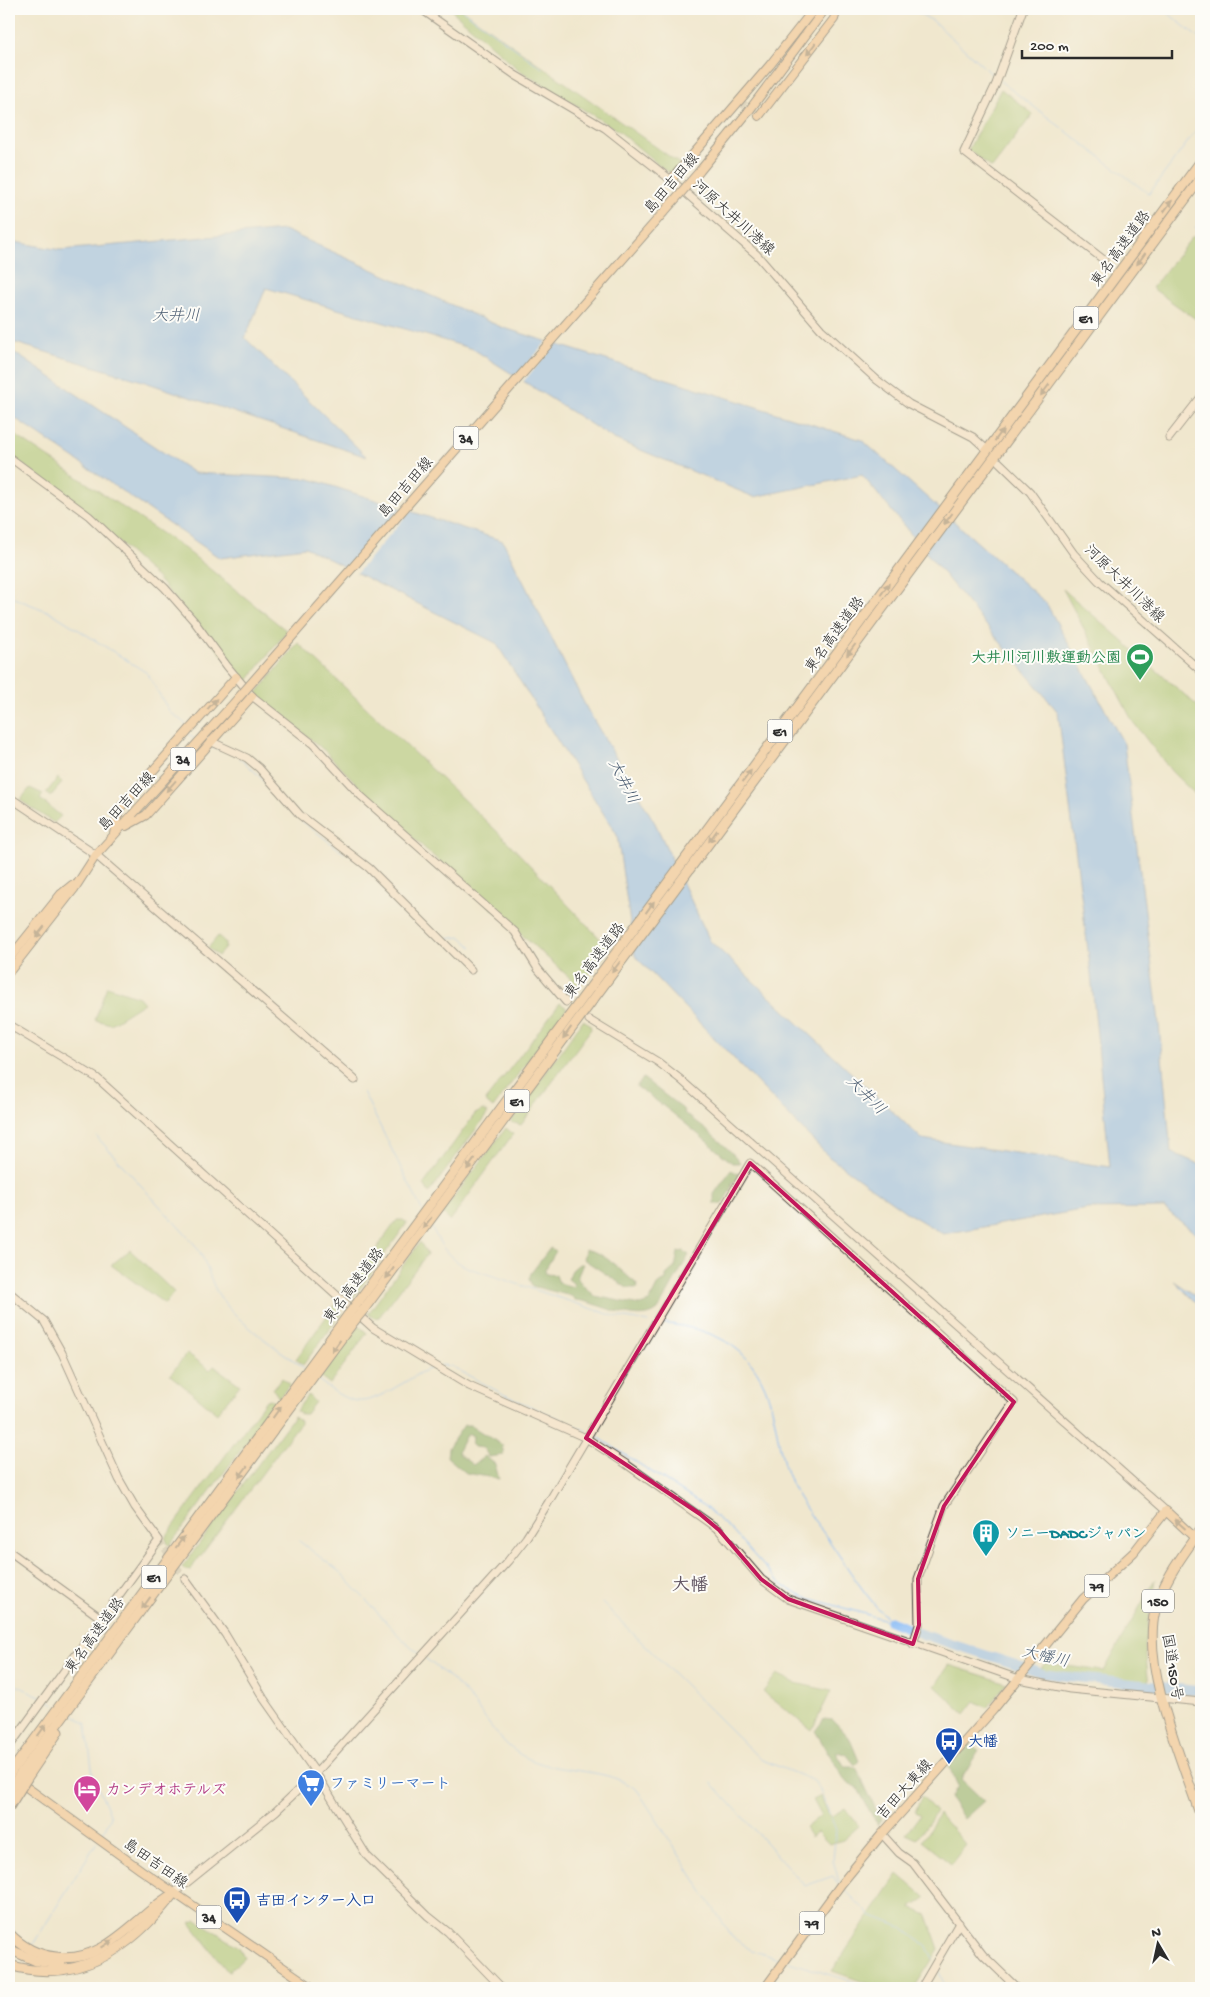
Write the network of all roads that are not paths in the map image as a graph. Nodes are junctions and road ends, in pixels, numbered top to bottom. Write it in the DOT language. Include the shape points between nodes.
graph roads {
  1 [pos="421,9"];
  2 [pos="814,9"];
  3 [pos="825,9"];
  4 [pos="830,9"];
  5 [pos="837,9"];
  6 [pos="1023,9"];
  7 [pos="748,112"];
  8 [pos="759,116"];
  9 [pos="1201,161"];
  10 [pos="1201,178"];
  11 [pos="671,180"];
  12 [pos="1104,260"];
  13 [pos="1201,397"];
  14 [pos="1170,438"];
  15 [pos="985,448"];
  16 [pos="9,458"];
  17 [pos="999,462"];
  18 [pos="974,477"];
  19 [pos="1201,671"];
  20 [pos="236,678"];
  21 [pos="252,696"];
  22 [pos="188,730"];
  23 [pos="207,745"];
  24 [pos="9,797"];
  25 [pos="114,834"];
  26 [pos="96,855"];
  27 [pos="79,878"];
  28 [pos="9,959"];
  29 [pos="471,970"];
  30 [pos="9,972"];
  31 [pos="593,991"];
  32 [pos="566,1002"];
  33 [pos="589,1020"];
  34 [pos="9,1025"];
  35 [pos="354,1080"];
  36 [pos="9,1292"];
  37 [pos="361,1305"];
  38 [pos="299,1389"];
  39 [pos="586,1438"];
  40 [pos="1166,1511"];
  41 [pos="1199,1535"];
  42 [pos="9,1551"];
  43 [pos="185,1579"];
  44 [pos="101,1618"];
  45 [pos="915,1640"];
  46 [pos="1019,1679"];
  47 [pos="1162,1697"];
  48 [pos="1201,1702"];
  49 [pos="9,1746"];
  50 [pos="316,1773"];
  51 [pos="16,1774"];
  52 [pos="9,1791"];
  53 [pos="9,1807"];
  54 [pos="1201,1817"];
  55 [pos="882,1834"];
  56 [pos="174,1893"];
  57 [pos="959,1923"];
  58 [pos="9,1933"];
  59 [pos="9,1949"];
  60 [pos="9,1954"];
  61 [pos="88,1956"];
  62 [pos="9,1965"];
  63 [pos="58,1971"];
  64 [pos="314,1988"];
  65 [pos="502,1988"];
  66 [pos="764,1988"];
  67 [pos="921,1988"];
  68 [pos="1018,1988"];
  1 -- 11 [label="street, 河原大井川港線" via="515,75 605,128"];
  2 -- 11 [label="main road"];
  3 -- 7 [label="main road, 島田吉田線 / 34"];
  4 -- 7 [label="main road, 島田吉田線 / 34"];
  5 -- 8 [label="main road, one-way" via="834,19"];
  6 -- 12 [label="street" via="996,84 964,152"];
  7 -- 25 [label="main road, 島田吉田線 / 34, bridge" via="240,697"];
  18 -- 9 [label="highway, 東名高速道路 / E1, one-way"];
  10 -- 18 [label="highway, 東名高速道路 / E1, one-way"];
  11 -- 15 [label="street, 河原大井川港線" via="757,255 821,329 877,380 909,404 973,438"];
  13 -- 14 [label="street"];
  16 -- 20 [label="street" via="88,516 130,554 194,621"];
  17 -- 19 [label="street, 河原大井川港線" via="1030,492 1074,554 1099,581"];
  18 -- 31 [label="highway, 東名高速道路 / E1"];
  20 -- 21 [label="street"];
  22 -- 20 [label="main road, one-way"];
  21 -- 23 [label="main road"];
  21 -- 32 [label="street" via="312,744 361,796 515,932 542,974"];
  22 -- 23 [label="main road"];
  22 -- 25 [label="main road" via="119,809"];
  23 -- 25 [label="main road, one-way" via="146,815"];
  23 -- 29 [label="street" via="247,758 259,768 300,815 369,868"];
  24 -- 26 [label="street"];
  25 -- 26 [label="main road, 島田吉田線 / 34"];
  26 -- 27 [label="main road, 島田吉田線 / 34"];
  26 -- 35 [label="street"];
  27 -- 28 [label="main road, 島田吉田線 / 34"];
  27 -- 30 [label="main road, 島田吉田線 / 34, one-way" via="74,889"];
  31 -- 37 [label="highway, 東名高速道路 / E1" via="412,1228"];
  31 -- 37 [label="highway, 東名高速道路 / E1, one-way" via="438,1210"];
  33 -- 40 [label="street" via="680,1079"];
  34 -- 39 [label="street" via="97,1078 373,1328 445,1373"];
  36 -- 44 [label="street" via="44,1321 62,1353 119,1479 134,1507 159,1540"];
  37 -- 38 [label="highway, 東名高速道路 / E1, bridge"];
  51 -- 38 [label="highway, 東名高速道路 / E1, one-way"];
  38 -- 51 [label="highway, 東名高速道路 / E1, one-way" via="112,1650"];
  39 -- 45 [label="street" via="720,1530 762,1579 788,1599"];
  39 -- 45 [label="street" via="750,1163 1014,1402 944,1506 918,1579 919,1625"];
  39 -- 50 [label="street" via="526,1538 482,1592"];
  41 -- 40 [label="main road, one-way"];
  40 -- 46 [label="main road, 吉田大東線 / 79" via="1134,1552 1083,1599"];
  41 -- 47 [label="highway, 国道150号 / 150" via="1173,1568 1155,1612 1153,1643"];
  42 -- 44 [label="street"];
  43 -- 50 [label="street"];
  44 -- 49 [label="street"];
  45 -- 46 [label="street"];
  46 -- 47 [label="street" via="1087,1691"];
  46 -- 55 [label="main road, 吉田大東線 / 79"];
  47 -- 48 [label="street"];
  47 -- 54 [label="highway, 国道150号 / 150"];
  50 -- 56 [label="street" via="276,1811"];
  50 -- 65 [label="street" via="367,1856"];
  51 -- 52 [label="highway, 東名高速道路 / E1, bridge"];
  51 -- 53 [label="highway, bridge"];
  51 -- 56 [label="main road, 島田吉田線 / 34"];
  55 -- 57 [label="street" via="913,1863"];
  55 -- 66 [label="main road, 吉田大東線 / 79"];
  61 -- 56 [label="highway, one-way"];
  56 -- 63 [label="highway" via="152,1922 110,1954 84,1966"];
  56 -- 64 [label="main road, 島田吉田線 / 34"];
  57 -- 67 [label="street"];
  57 -- 68 [label="street" via="983,1955"];
  58 -- 61 [label="highway" via="25,1947 44,1956"];
  59 -- 61 [label="highway" via="24,1958 45,1963 76,1961"];
  60 -- 63 [label="highway" via="37,1967"];
  62 -- 63 [label="highway" via="32,1972"];
}
